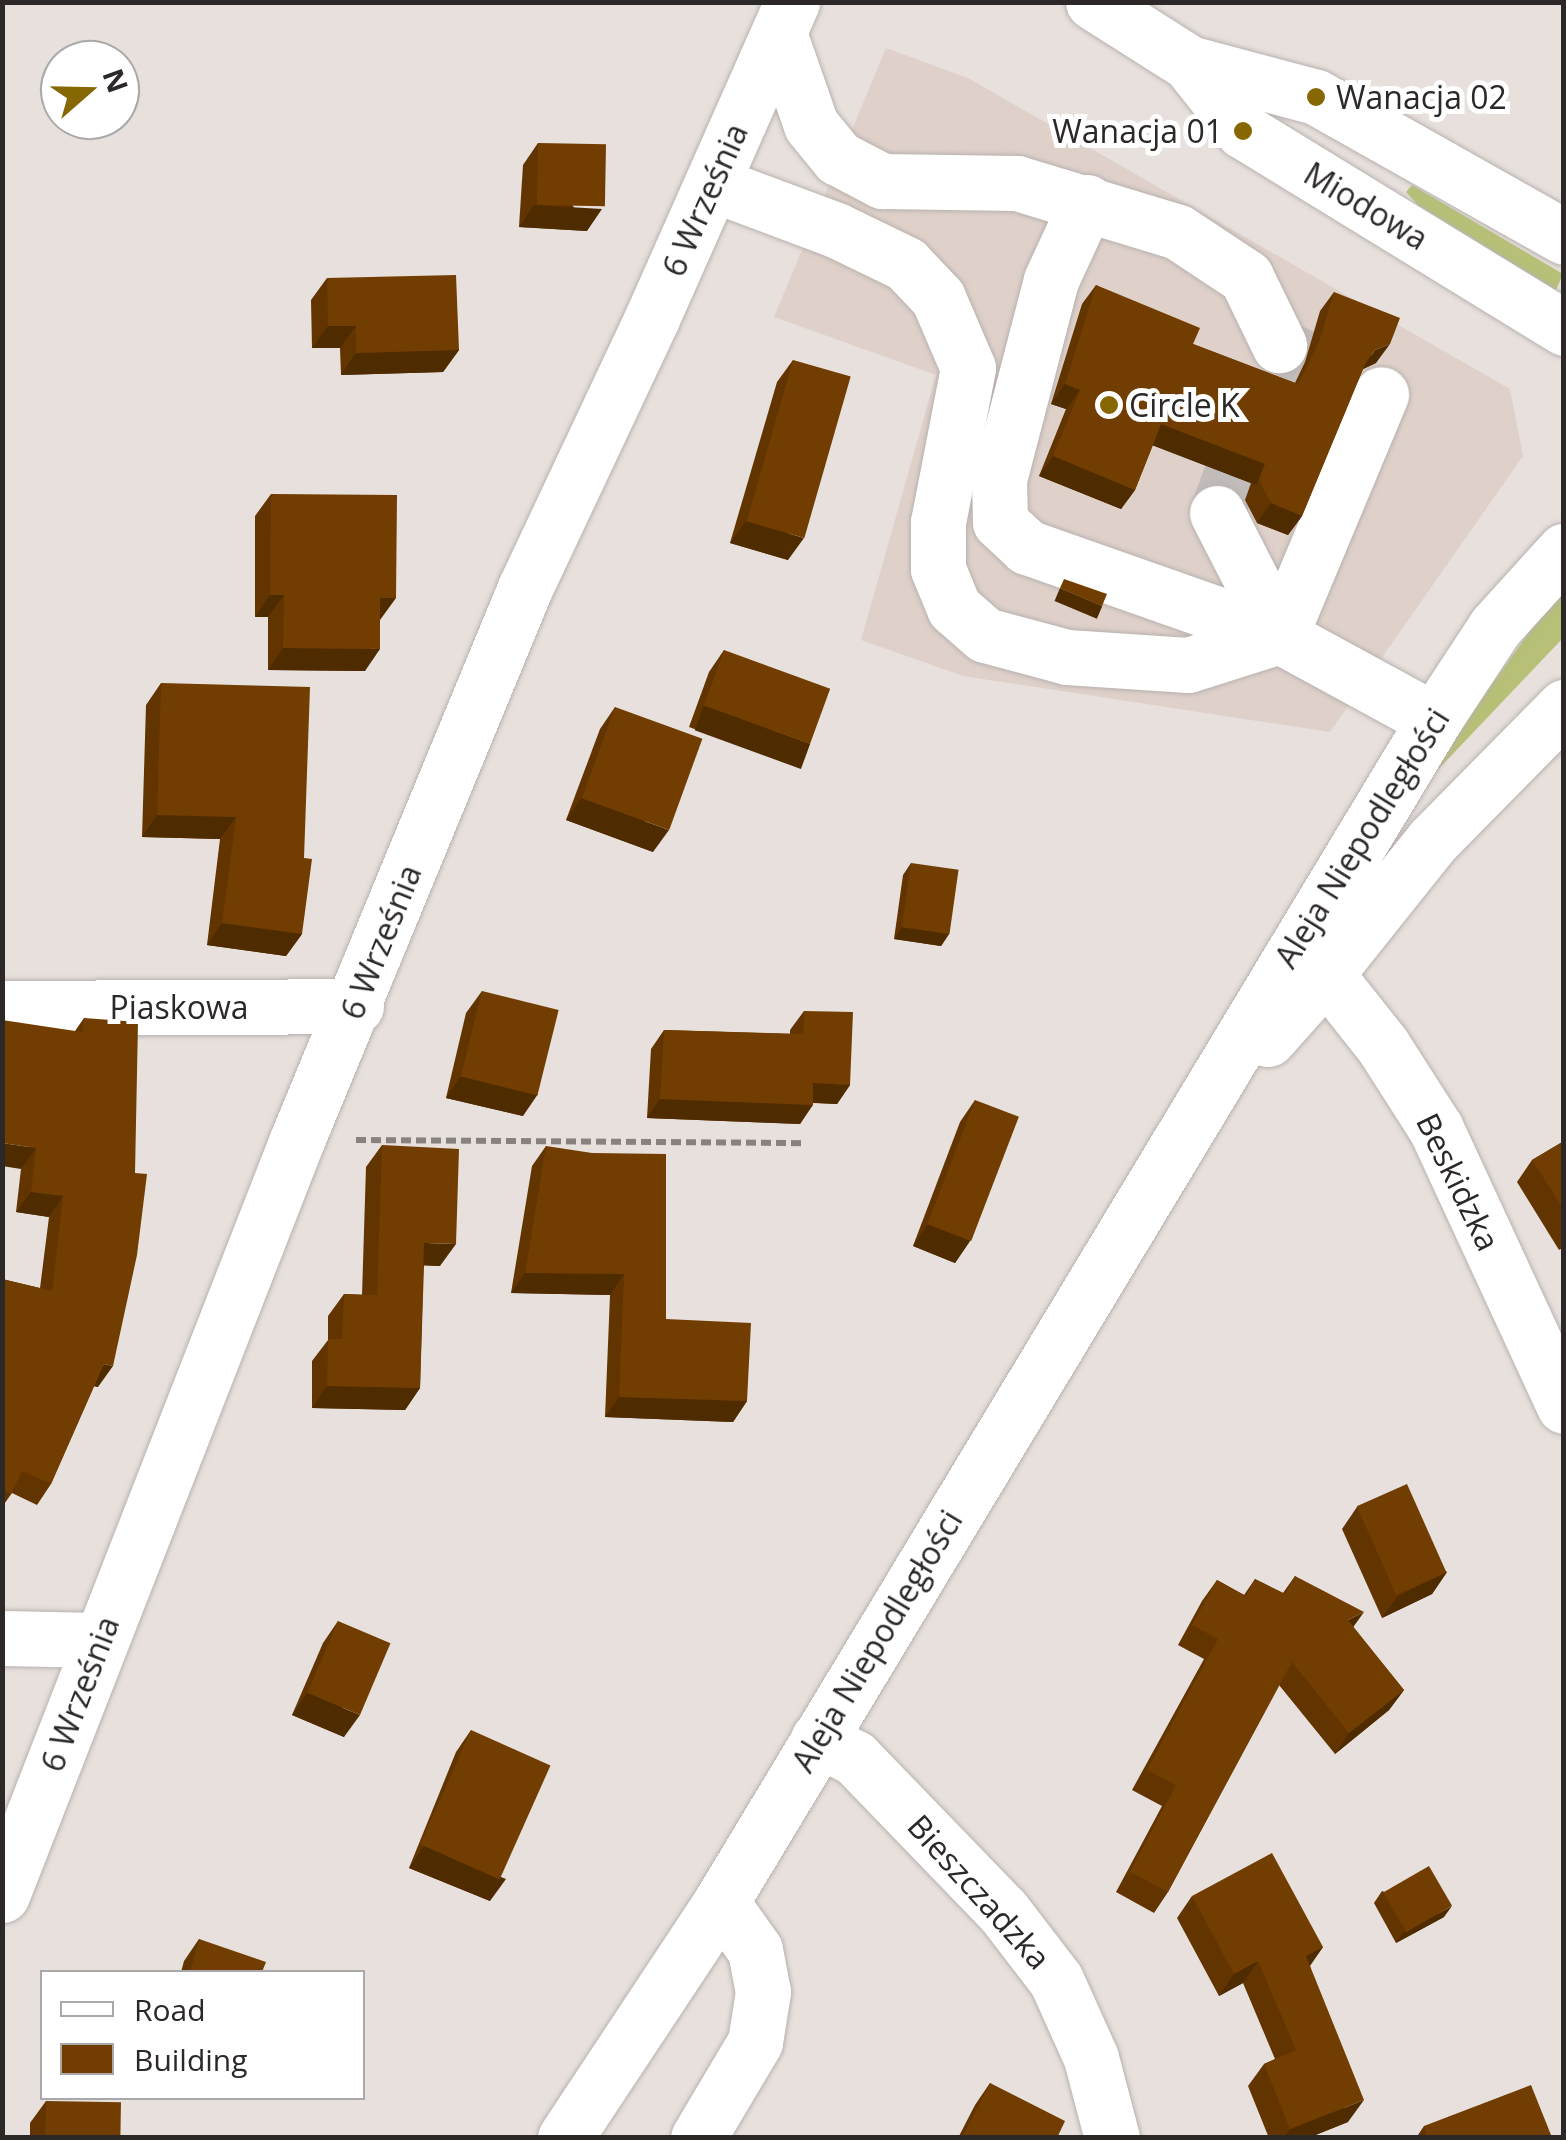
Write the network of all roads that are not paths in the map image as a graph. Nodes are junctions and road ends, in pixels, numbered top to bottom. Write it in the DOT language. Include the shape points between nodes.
graph roads {
  1 [pos="1093,2"];
  2 [pos="785,18"];
  3 [pos="1189,62"];
  4 [pos="713,184"];
  5 [pos="1087,202"];
  6 [pos="1564,236"];
  7 [pos="1564,328"];
  8 [pos="1279,346"];
  9 [pos="1381,394"];
  10 [pos="1217,513"];
  11 [pos="1564,551"];
  12 [pos="1280,636"];
  13 [pos="1564,708"];
  14 [pos="1434,720"];
  15 [pos="1326,974"];
  16 [pos="356,1006"];
  17 [pos="2,1008"];
  18 [pos="1179,1138"];
  19 [pos="1564,1406"];
  20 [pos="2,1638"];
  21 [pos="101,1640"];
  22 [pos="818,1738"];
  23 [pos="2,1895"];
  24 [pos="720,1902"];
  25 [pos="565,2138"];
  26 [pos="698,2138"];
  27 [pos="1112,2138"];
  1 -- 3 [label="street, Miodowa"];
  2 -- 4 [label="street, 6 Września"];
  2 -- 5 [label="street" via="792,82 811,125 838,158 882,182 1018,182"];
  3 -- 6 [label="street, Miodowa" via="1316,97"];
  3 -- 7 [label="street, Miodowa" via="1243,130"];
  4 -- 12 [label="street" via="906,264 938,298 968,368 938,522 938,570 954,608 985,635 1067,658 1188,665"];
  4 -- 16 [label="street, 6 Września" via="525,588"];
  5 -- 8 [label="street" via="1178,232 1246,277"];
  5 -- 12 [label="street" via="1051,280 999,478 1000,522 1027,547"];
  9 -- 12 [label="street"];
  10 -- 12 [label="street"];
  11 -- 14 [label="street, Aleja Niepodległości" via="1495,627"];
  12 -- 14 [label="street"];
  13 -- 15 [label="street, Aleja Niepodległości" via="1433,840"];
  14 -- 18 [label="street, Aleja Niepodległości"];
  15 -- 18 [label="street, Aleja Niepodległości"];
  15 -- 19 [label="street, Beskidzka" via="1384,1046 1436,1129"];
  16 -- 17 [label="street, Piaskowa"];
  16 -- 21 [label="street, 6 Września"];
  18 -- 22 [label="street, Aleja Niepodległości"];
  20 -- 21 [label="street"];
  21 -- 23 [label="street, 6 Września"];
  22 -- 24 [label="street, Aleja Niepodległości"];
  22 -- 27 [label="street, Bieszczadzka" via="856,1758 1003,1911 1056,1980 1091,2058"];
  24 -- 25 [label="street, Aleja Niepodległości"];
  24 -- 26 [label="street" via="754,1950 762,1992 755,2042"];
}
